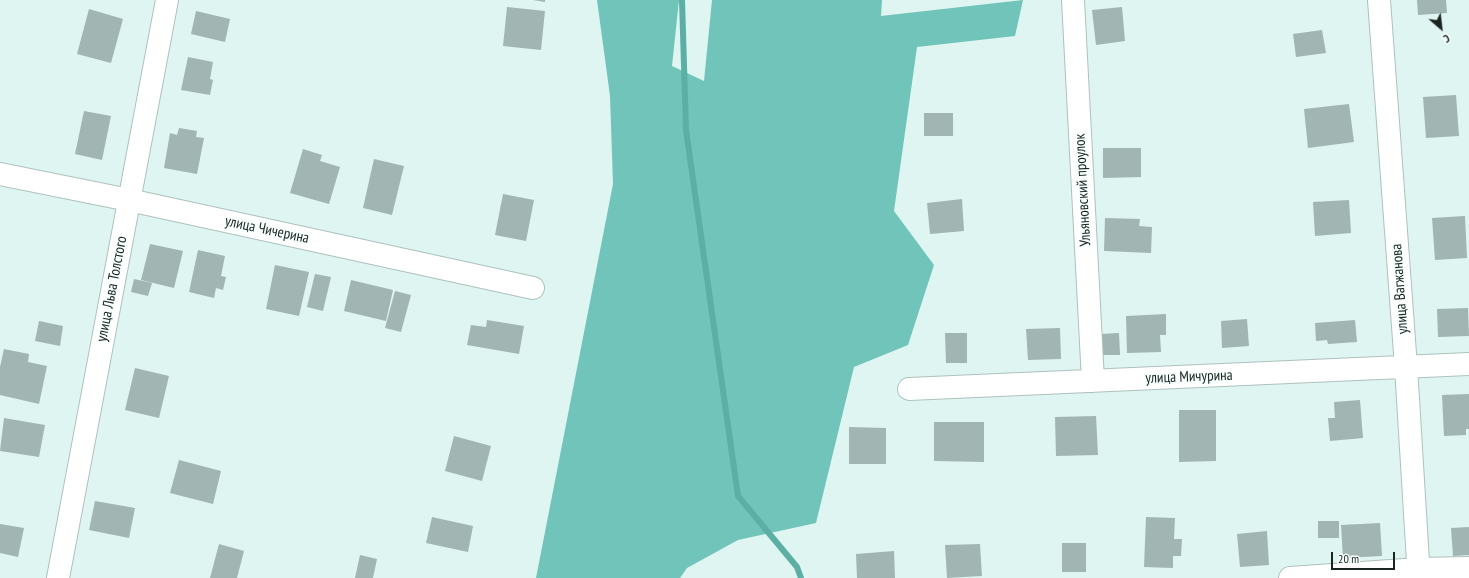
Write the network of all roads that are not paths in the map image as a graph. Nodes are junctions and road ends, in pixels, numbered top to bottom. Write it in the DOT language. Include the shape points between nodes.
graph roads {
  1 [pos="168,0"];
  2 [pos="1073,0"];
  3 [pos="1379,0"];
  4 [pos="0,174"];
  5 [pos="129,200"];
  6 [pos="533,288"];
  7 [pos="1469,364"];
  8 [pos="1406,368"];
  9 [pos="1093,381"];
  10 [pos="909,389"];
  11 [pos="1469,568"];
  12 [pos="1419,574"];
  13 [pos="58,578"];
  14 [pos="1290,578"];
  1 -- 5 [label="street, улица Льва Толстого"];
  2 -- 9 [label="street, Ульяновский проулок"];
  3 -- 8 [label="street, улица Вагжанова"];
  4 -- 5 [label="street, улица Чичерина"];
  5 -- 6 [label="street, улица Чичерина"];
  5 -- 13 [label="street, улица Льва Толстого"];
  7 -- 8 [label="street, улица Мичурина"];
  8 -- 9 [label="street, улица Мичурина"];
  8 -- 12 [label="street, улица Вагжанова"];
  9 -- 10 [label="street, улица Мичурина"];
  11 -- 12 [label="street"];
  12 -- 14 [label="street"];
}
